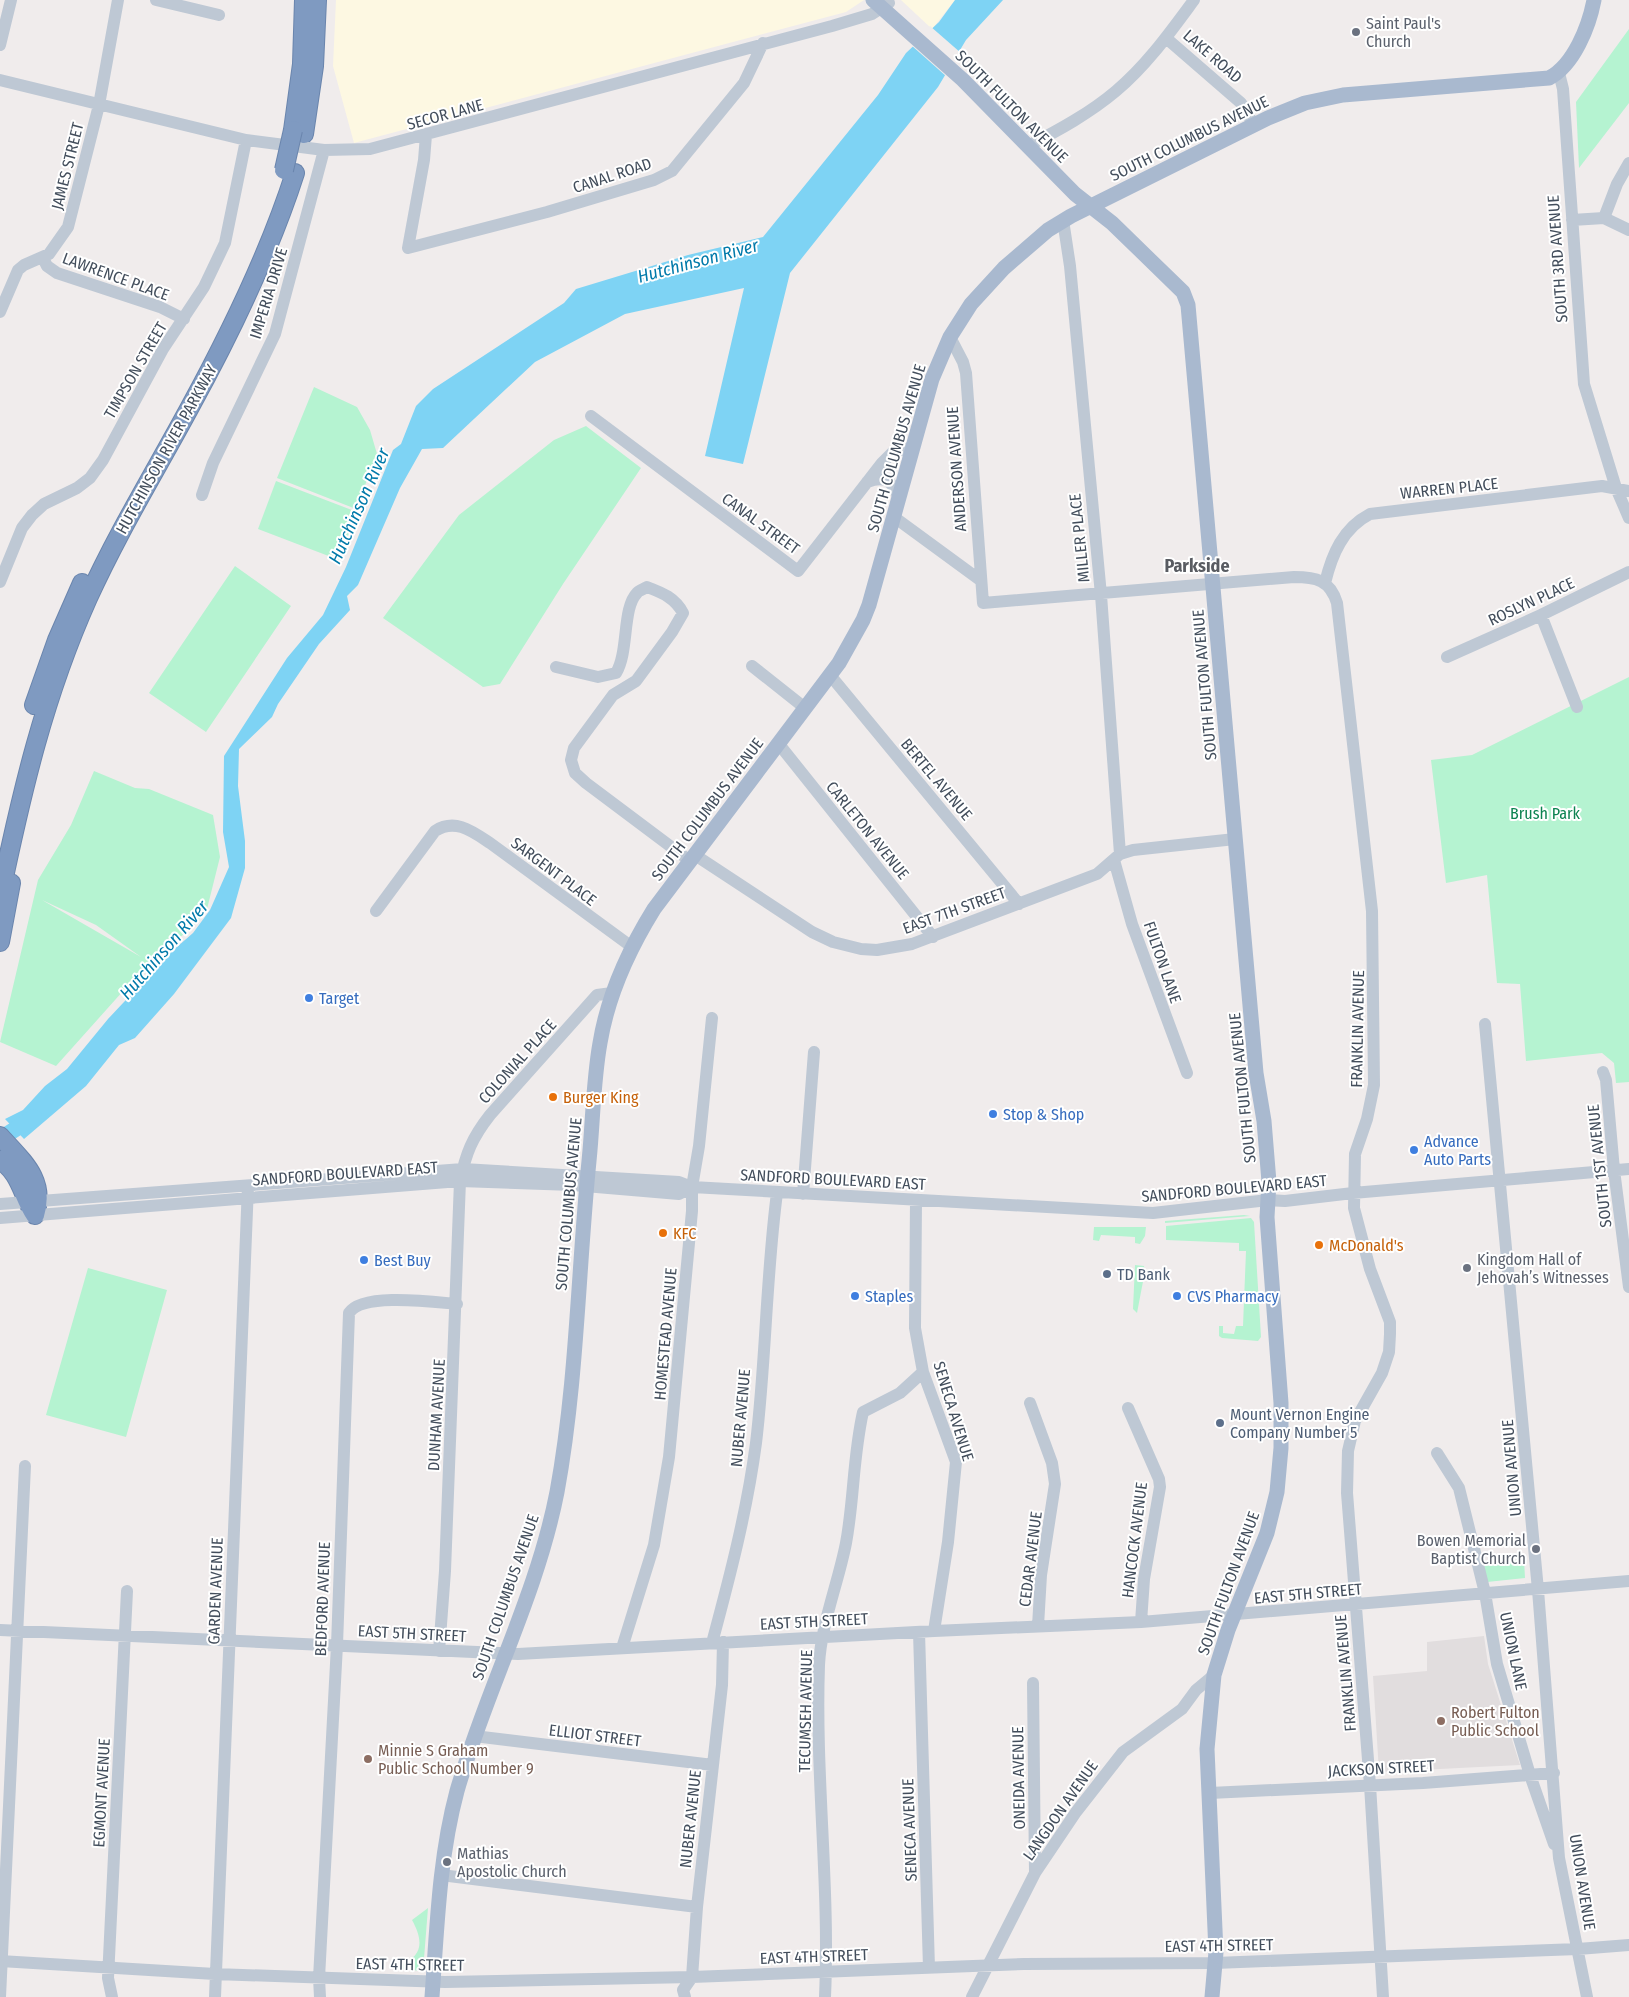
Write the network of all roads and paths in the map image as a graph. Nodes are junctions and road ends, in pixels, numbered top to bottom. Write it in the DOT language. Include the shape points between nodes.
graph roads {
  1 [pos="11,0"];
  2 [pos="118,0"];
  3 [pos="156,0"];
  4 [pos="304,0"];
  5 [pos="317,0"];
  6 [pos="1194,0"];
  7 [pos="1594,0"];
  8 [pos="883,3"];
  9 [pos="219,15"];
  10 [pos="1166,38"];
  11 [pos="763,43"];
  12 [pos="0,45"];
  13 [pos="1559,73"];
  14 [pos="0,80"];
  15 [pos="99,105"];
  16 [pos="1254,125"];
  17 [pos="299,132"];
  18 [pos="426,135"];
  19 [pos="246,140"];
  20 [pos="1032,143"];
  21 [pos="324,150"];
  22 [pos="1629,163"];
  23 [pos="289,171"];
  24 [pos="1092,205"];
  25 [pos="1604,218"];
  26 [pos="1063,220"];
  27 [pos="1572,220"];
  28 [pos="1629,230"];
  29 [pos="43,258"];
  30 [pos="0,312"];
  31 [pos="184,319"];
  32 [pos="950,337"];
  33 [pos="591,416"];
  34 [pos="913,447"];
  35 [pos="867,482"];
  36 [pos="1616,488"];
  37 [pos="1629,491"];
  38 [pos="202,495"];
  39 [pos="899,499"];
  40 [pos="894,517"];
  41 [pos="1629,518"];
  42 [pos="1629,572"];
  43 [pos="980,580"];
  44 [pos="0,582"];
  45 [pos="1325,582"];
  46 [pos="1213,585"];
  47 [pos="1101,595"];
  48 [pos="1541,615"];
  49 [pos="1447,657"];
  50 [pos="752,666"];
  51 [pos="556,667"];
  52 [pos="830,675"];
  53 [pos="1577,707"];
  54 [pos="805,708"];
  55 [pos="778,743"];
  56 [pos="24,785"];
  57 [pos="0,837"];
  58 [pos="1236,839"];
  59 [pos="1117,857"];
  60 [pos="693,858"];
  61 [pos="0,896"];
  62 [pos="1019,904"];
  63 [pos="376,911"];
  64 [pos="932,937"];
  65 [pos="0,942"];
  66 [pos="632,947"];
  67 [pos="612,993"];
  68 [pos="712,1018"];
  69 [pos="1485,1024"];
  70 [pos="814,1052"];
  71 [pos="1603,1072"];
  72 [pos="1187,1073"];
  73 [pos="0,1136"];
  74 [pos="11,1163"];
  75 [pos="1629,1169"];
  76 [pos="1614,1170"];
  77 [pos="462,1175"];
  78 [pos="1500,1180"];
  79 [pos="587,1181"];
  80 [pos="692,1187"];
  81 [pos="248,1191"];
  82 [pos="777,1193"];
  83 [pos="1353,1193"];
  84 [pos="803,1194"];
  85 [pos="916,1200"];
  86 [pos="1268,1200"];
  87 [pos="0,1204"];
  88 [pos="33,1206"];
  89 [pos="0,1218"];
  90 [pos="1629,1287"];
  91 [pos="457,1304"];
  92 [pos="923,1372"];
  93 [pos="1030,1403"];
  94 [pos="1128,1408"];
  95 [pos="1437,1453"];
  96 [pos="25,1466"];
  97 [pos="1629,1581"];
  98 [pos="1538,1590"];
  99 [pos="126,1591"];
  100 [pos="1485,1593"];
  101 [pos="1356,1605"];
  102 [pos="1234,1615"];
  103 [pos="1141,1622"];
  104 [pos="1038,1626"];
  105 [pos="0,1630"];
  106 [pos="17,1631"];
  107 [pos="934,1631"];
  108 [pos="919,1632"];
  109 [pos="124,1634"];
  110 [pos="823,1637"];
  111 [pos="229,1640"];
  112 [pos="718,1642"];
  113 [pos="337,1645"];
  114 [pos="622,1648"];
  115 [pos="439,1651"];
  116 [pos="505,1654"];
  117 [pos="1214,1675"];
  118 [pos="1033,1682"];
  119 [pos="474,1736"];
  120 [pos="712,1765"];
  121 [pos="1554,1773"];
  122 [pos="1530,1775"];
  123 [pos="1370,1785"];
  124 [pos="1210,1793"];
  125 [pos="1559,1858"];
  126 [pos="1035,1873"];
  127 [pos="441,1875"];
  128 [pos="697,1908"];
  129 [pos="1629,1945"];
  130 [pos="1578,1949"];
  131 [pos="1381,1957"];
  132 [pos="1,1961"];
  133 [pos="1215,1963"];
  134 [pos="109,1966"];
  135 [pos="987,1966"];
  136 [pos="929,1968"];
  137 [pos="826,1972"];
  138 [pos="215,1974"];
  139 [pos="319,1978"];
  140 [pos="692,1978"];
  141 [pos="433,1990"];
  142 [pos="0,1997"];
  143 [pos="112,1997"];
  144 [pos="214,1997"];
  145 [pos="320,1997"];
  146 [pos="685,1997"];
  147 [pos="825,1997"];
  148 [pos="972,1997"];
  149 [pos="1212,1997"];
  150 [pos="1383,1997"];
  151 [pos="1587,1997"];
  1 -- 12 [label="street"];
  2 -- 15 [label="street, JAMES STREET"];
  3 -- 9 [label="street"];
  4 -- 17 [label="highway, HUTCHINSON RIVER PARKWAY"];
  5 -- 17 [label="highway, HUTCHINSON RIVER PARKWAY" via="314,66"];
  6 -- 10 [label="street"];
  7 -- 13 [label="main road" via="1582,36"];
  8 -- 11 [label="street, SECOR LANE" via="832,26"];
  8 -- 20 [label="main road, SOUTH FULTON AVENUE"];
  10 -- 16 [label="street, LAKE ROAD" via="1237,99"];
  10 -- 20 [label="street" via="1117,91 1078,118"];
  11 -- 18 [label="street, SECOR LANE"];
  11 -- 18 [label="street, CANAL ROAD" via="744,83 672,171 654,180 543,213 408,248"];
  13 -- 16 [label="main road, SOUTH COLUMBUS AVENUE" via="1541,80 1343,95 1292,108"];
  13 -- 27 [label="street, SOUTH 3RD AVENUE" via="1563,89"];
  14 -- 15 [label="street, SECOR LANE"];
  15 -- 19 [label="street, SECOR LANE"];
  15 -- 29 [label="street, JAMES STREET" via="68,227"];
  16 -- 24 [label="main road, SOUTH COLUMBUS AVENUE"];
  17 -- 23 [label="highway, HUTCHINSON RIVER PARKWAY"];
  18 -- 21 [label="street, SECOR LANE" via="370,149"];
  19 -- 21 [label="street, SECOR LANE"];
  19 -- 31 [label="street, TIMPSON STREET" via="225,243"];
  20 -- 24 [label="main road, SOUTH FULTON AVENUE" via="1075,194"];
  21 -- 38 [label="street, IMPERIA DRIVE" via="275,334 213,463"];
  22 -- 25 [label="street"];
  23 -- 56 [label="highway, HUTCHINSON RIVER PARKWAY" via="275,229 228,333 88,597 45,707"];
  23 -- 57 [label="highway, HUTCHINSON RIVER PARKWAY" via="216,332 101,544 67,615 30,716"];
  24 -- 26 [label="main road, SOUTH COLUMBUS AVENUE"];
  24 -- 46 [label="main road, SOUTH FULTON AVENUE" via="1186,298"];
  25 -- 27 [label="street"];
  25 -- 28 [label="street"];
  26 -- 32 [label="main road, SOUTH COLUMBUS AVENUE" via="992,279 962,316"];
  26 -- 47 [label="street, MILLER PLACE"];
  27 -- 36 [label="street, SOUTH 3RD AVENUE" via="1584,384"];
  29 -- 30 [label="street, JAMES STREET" via="18,270"];
  29 -- 31 [label="street, LAWRENCE PLACE" via="47,266 57,273 160,307"];
  31 -- 44 [label="street, TIMPSON STREET" via="163,349 103,460 90,478 44,504 32,515 22,528"];
  32 -- 34 [label="main road, SOUTH COLUMBUS AVENUE" via="932,379"];
  32 -- 43 [label="street, ANDERSON AVENUE" via="964,362 966,373"];
  33 -- 35 [label="street, CANAL STREET" via="798,571"];
  34 -- 35 [label="street, CANAL STREET" via="893,452"];
  34 -- 39 [label="main road, SOUTH COLUMBUS AVENUE"];
  35 -- 39 [label="street" via="878,478 889,480 895,486"];
  36 -- 37 [label="street, WARREN PLACE"];
  36 -- 41 [label="street, SOUTH 3RD AVENUE"];
  36 -- 45 [label="street, WARREN PLACE" via="1602,486 1370,514 1351,526 1343,537 1330,560"];
  39 -- 40 [label="main road, SOUTH COLUMBUS AVENUE"];
  40 -- 43 [label="street"];
  40 -- 52 [label="main road, SOUTH COLUMBUS AVENUE" via="863,620"];
  42 -- 48 [label="street, ROSLYN PLACE"];
  43 -- 47 [label="street, ANDERSON AVENUE" via="983,603"];
  45 -- 46 [label="street" via="1294,577"];
  45 -- 83 [label="street, FRANKLIN AVENUE" via="1338,603 1372,911 1374,1085 1368,1119 1355,1154"];
  46 -- 47 [label="street"];
  46 -- 58 [label="main road, SOUTH FULTON AVENUE"];
  47 -- 59 [label="street, MILLER PLACE"];
  48 -- 49 [label="street, ROSLYN PLACE"];
  48 -- 53 [label="street"];
  50 -- 54 [label="street"];
  51 -- 60 [label="street, EAST 7TH STREET" via="598,677 616,673 622,664 631,604 637,592 647,587 678,603 682,613 672,632 636,681 613,695 574,748 571,760 575,773 586,783"];
  52 -- 54 [label="main road, SOUTH COLUMBUS AVENUE"];
  52 -- 62 [label="street, BERTEL AVENUE"];
  54 -- 55 [label="main road, SOUTH COLUMBUS AVENUE"];
  55 -- 60 [label="main road, SOUTH COLUMBUS AVENUE"];
  55 -- 64 [label="street, CARLETON AVENUE"];
  56 -- 61 [label="highway, HUTCHINSON RIVER PARKWAY"];
  56 -- 65 [label="highway" via="22,826"];
  58 -- 59 [label="street, EAST 7TH STREET" via="1133,850"];
  58 -- 86 [label="main road, SOUTH FULTON AVENUE" via="1256,1073 1264,1121"];
  59 -- 62 [label="street, EAST 7TH STREET" via="1096,874"];
  59 -- 72 [label="street, FULTON LANE" via="1132,924"];
  60 -- 64 [label="street, EAST 7TH STREET" via="833,942 861,950 877,950"];
  60 -- 66 [label="main road, SOUTH COLUMBUS AVENUE" via="654,909"];
  62 -- 64 [label="street, EAST 7TH STREET"];
  63 -- 66 [label="street, SARGENT PLACE" via="435,832 444,826 454,825 490,843 603,929"];
  66 -- 67 [label="main road, SOUTH COLUMBUS AVENUE"];
  67 -- 77 [label="street, COLONIAL PLACE" via="597,994 490,1115 470,1146"];
  67 -- 79 [label="main road, SOUTH COLUMBUS AVENUE" via="598,1056"];
  68 -- 80 [label="street, HOMESTEAD AVENUE"];
  69 -- 78 [label="street, UNION AVENUE"];
  70 -- 84 [label="street"];
  71 -- 76 [label="street, SOUTH 1ST AVENUE"];
  73 -- 74 [label="highway"];
  74 -- 88 [label="highway" via="36,1182"];
  75 -- 76 [label="street, SANDFORD BOULEVARD EAST"];
  76 -- 78 [label="street, SANDFORD BOULEVARD EAST"];
  76 -- 90 [label="street, SOUTH 1ST AVENUE"];
  77 -- 79 [label="street, SANDFORD BOULEVARD EAST" via="503,1181"];
  77 -- 81 [label="street, SANDFORD BOULEVARD EAST"];
  77 -- 91 [label="street, DUNHAM AVENUE"];
  78 -- 83 [label="street, SANDFORD BOULEVARD EAST"];
  78 -- 98 [label="street, UNION AVENUE"];
  79 -- 80 [label="street, SANDFORD BOULEVARD EAST" via="679,1194"];
  79 -- 116 [label="main road, SOUTH COLUMBUS AVENUE" via="567,1421 556,1492 540,1557"];
  80 -- 82 [label="street, SANDFORD BOULEVARD EAST"];
  80 -- 114 [label="street, HOMESTEAD AVENUE" via="669,1457 654,1545"];
  81 -- 88 [label="street, SANDFORD BOULEVARD EAST"];
  81 -- 111 [label="street, GARDEN AVENUE"];
  82 -- 84 [label="street, SANDFORD BOULEVARD EAST"];
  82 -- 112 [label="street, NUBER AVENUE" via="756,1441 741,1536"];
  83 -- 86 [label="street, SANDFORD BOULEVARD EAST"];
  83 -- 101 [label="street, FRANKLIN AVENUE" via="1360,1237 1390,1322 1388,1352 1382,1373 1355,1421 1348,1451 1347,1493"];
  84 -- 85 [label="street, SANDFORD BOULEVARD EAST"];
  85 -- 86 [label="street, SANDFORD BOULEVARD EAST" via="1153,1213"];
  85 -- 92 [label="street, SENECA AVENUE" via="915,1328"];
  86 -- 102 [label="main road, SOUTH FULTON AVENUE" via="1281,1403 1280,1468 1267,1533"];
  87 -- 88 [label="street, SANDFORD BOULEVARD EAST"];
  88 -- 89 [label="street, SANDFORD BOULEVARD EAST"];
  91 -- 113 [label="street, BEDFORD AVENUE" via="375,1300 360,1304 349,1312"];
  91 -- 115 [label="street, DUNHAM AVENUE"];
  92 -- 107 [label="street, SENECA AVENUE" via="956,1462"];
  92 -- 110 [label="street, TECUMSEH AVENUE" via="900,1393 863,1412 846,1543"];
  93 -- 104 [label="street, CEDAR AVENUE" via="1052,1463 1054,1495 1041,1575"];
  94 -- 103 [label="street, HANCOCK AVENUE" via="1160,1487 1144,1579"];
  95 -- 100 [label="street, UNION LANE" via="1459,1488"];
  96 -- 106 [label="street"];
  97 -- 98 [label="street, EAST 5TH STREET"];
  98 -- 100 [label="street, EAST 5TH STREET"];
  98 -- 121 [label="street, UNION AVENUE"];
  99 -- 109 [label="street, EGMONT AVENUE"];
  100 -- 101 [label="street, EAST 5TH STREET"];
  100 -- 122 [label="street, UNION LANE" via="1497,1664"];
  101 -- 102 [label="street, EAST 5TH STREET"];
  101 -- 123 [label="street, FRANKLIN AVENUE"];
  102 -- 103 [label="street, EAST 5TH STREET"];
  102 -- 117 [label="main road, SOUTH FULTON AVENUE"];
  103 -- 104 [label="street, EAST 5TH STREET"];
  104 -- 107 [label="street, EAST 5TH STREET"];
  105 -- 106 [label="street, EAST 5TH STREET"];
  106 -- 109 [label="street, EAST 5TH STREET"];
  106 -- 132 [label="street"];
  107 -- 108 [label="street, EAST 5TH STREET"];
  108 -- 110 [label="street, EAST 5TH STREET"];
  108 -- 136 [label="street, SENECA AVENUE"];
  109 -- 111 [label="street, EAST 5TH STREET"];
  109 -- 134 [label="street, EGMONT AVENUE"];
  110 -- 112 [label="street, EAST 5TH STREET"];
  110 -- 137 [label="street, TECUMSEH AVENUE" via="819,1663 819,1713"];
  111 -- 113 [label="street, EAST 5TH STREET"];
  111 -- 138 [label="street, GARDEN AVENUE"];
  112 -- 114 [label="street, EAST 5TH STREET"];
  112 -- 120 [label="street, NUBER AVENUE" via="722,1685"];
  113 -- 115 [label="street, EAST 5TH STREET"];
  113 -- 139 [label="street, BEDFORD AVENUE"];
  114 -- 116 [label="street, EAST 5TH STREET"];
  115 -- 116 [label="street, EAST 5TH STREET"];
  116 -- 119 [label="main road, SOUTH COLUMBUS AVENUE"];
  117 -- 124 [label="main road, SOUTH FULTON AVENUE" via="1207,1750"];
  117 -- 126 [label="street, LANGDON AVENUE" via="1196,1690 1182,1709 1118,1757"];
  118 -- 126 [label="street, ONEIDA AVENUE"];
  119 -- 120 [label="street, ELLIOT STREET"];
  119 -- 127 [label="main road, SOUTH COLUMBUS AVENUE" via="456,1794"];
  120 -- 128 [label="street, NUBER AVENUE"];
  121 -- 122 [label="street, JACKSON STREET"];
  121 -- 125 [label="street, UNION AVENUE"];
  122 -- 123 [label="street, JACKSON STREET"];
  122 -- 125 [label="street, UNION LANE"];
  123 -- 124 [label="street, JACKSON STREET"];
  123 -- 131 [label="street, FRANKLIN AVENUE"];
  124 -- 133 [label="main road, SOUTH FULTON AVENUE"];
  125 -- 130 [label="street, UNION AVENUE"];
  126 -- 135 [label="street, LANGDON AVENUE"];
  127 -- 128 [label="street"];
  127 -- 141 [label="main road, SOUTH COLUMBUS AVENUE"];
  128 -- 140 [label="street, NUBER AVENUE"];
  129 -- 130 [label="street, EAST 4TH STREET"];
  130 -- 131 [label="street, EAST 4TH STREET"];
  130 -- 151 [label="street, UNION AVENUE"];
  131 -- 133 [label="street, EAST 4TH STREET"];
  131 -- 150 [label="street, FRANKLIN AVENUE"];
  132 -- 134 [label="street, EAST 4TH STREET"];
  132 -- 142 [label="street"];
  133 -- 135 [label="street, EAST 4TH STREET"];
  133 -- 149 [label="main road, SOUTH FULTON AVENUE"];
  134 -- 138 [label="street, EAST 4TH STREET"];
  134 -- 143 [label="street, EGMONT AVENUE"];
  135 -- 136 [label="street, EAST 4TH STREET"];
  135 -- 148 [label="street, LANGDON AVENUE"];
  136 -- 137 [label="street, EAST 4TH STREET"];
  137 -- 140 [label="street, EAST 4TH STREET"];
  137 -- 147 [label="street, TECUMSEH AVENUE"];
  138 -- 139 [label="street, EAST 4TH STREET"];
  138 -- 144 [label="street, GARDEN AVENUE"];
  139 -- 141 [label="street, EAST 4TH STREET"];
  139 -- 145 [label="street, BEDFORD AVENUE"];
  140 -- 141 [label="street, EAST 4TH STREET"];
  140 -- 146 [label="street, NUBER AVENUE" via="683,1990"];
}
